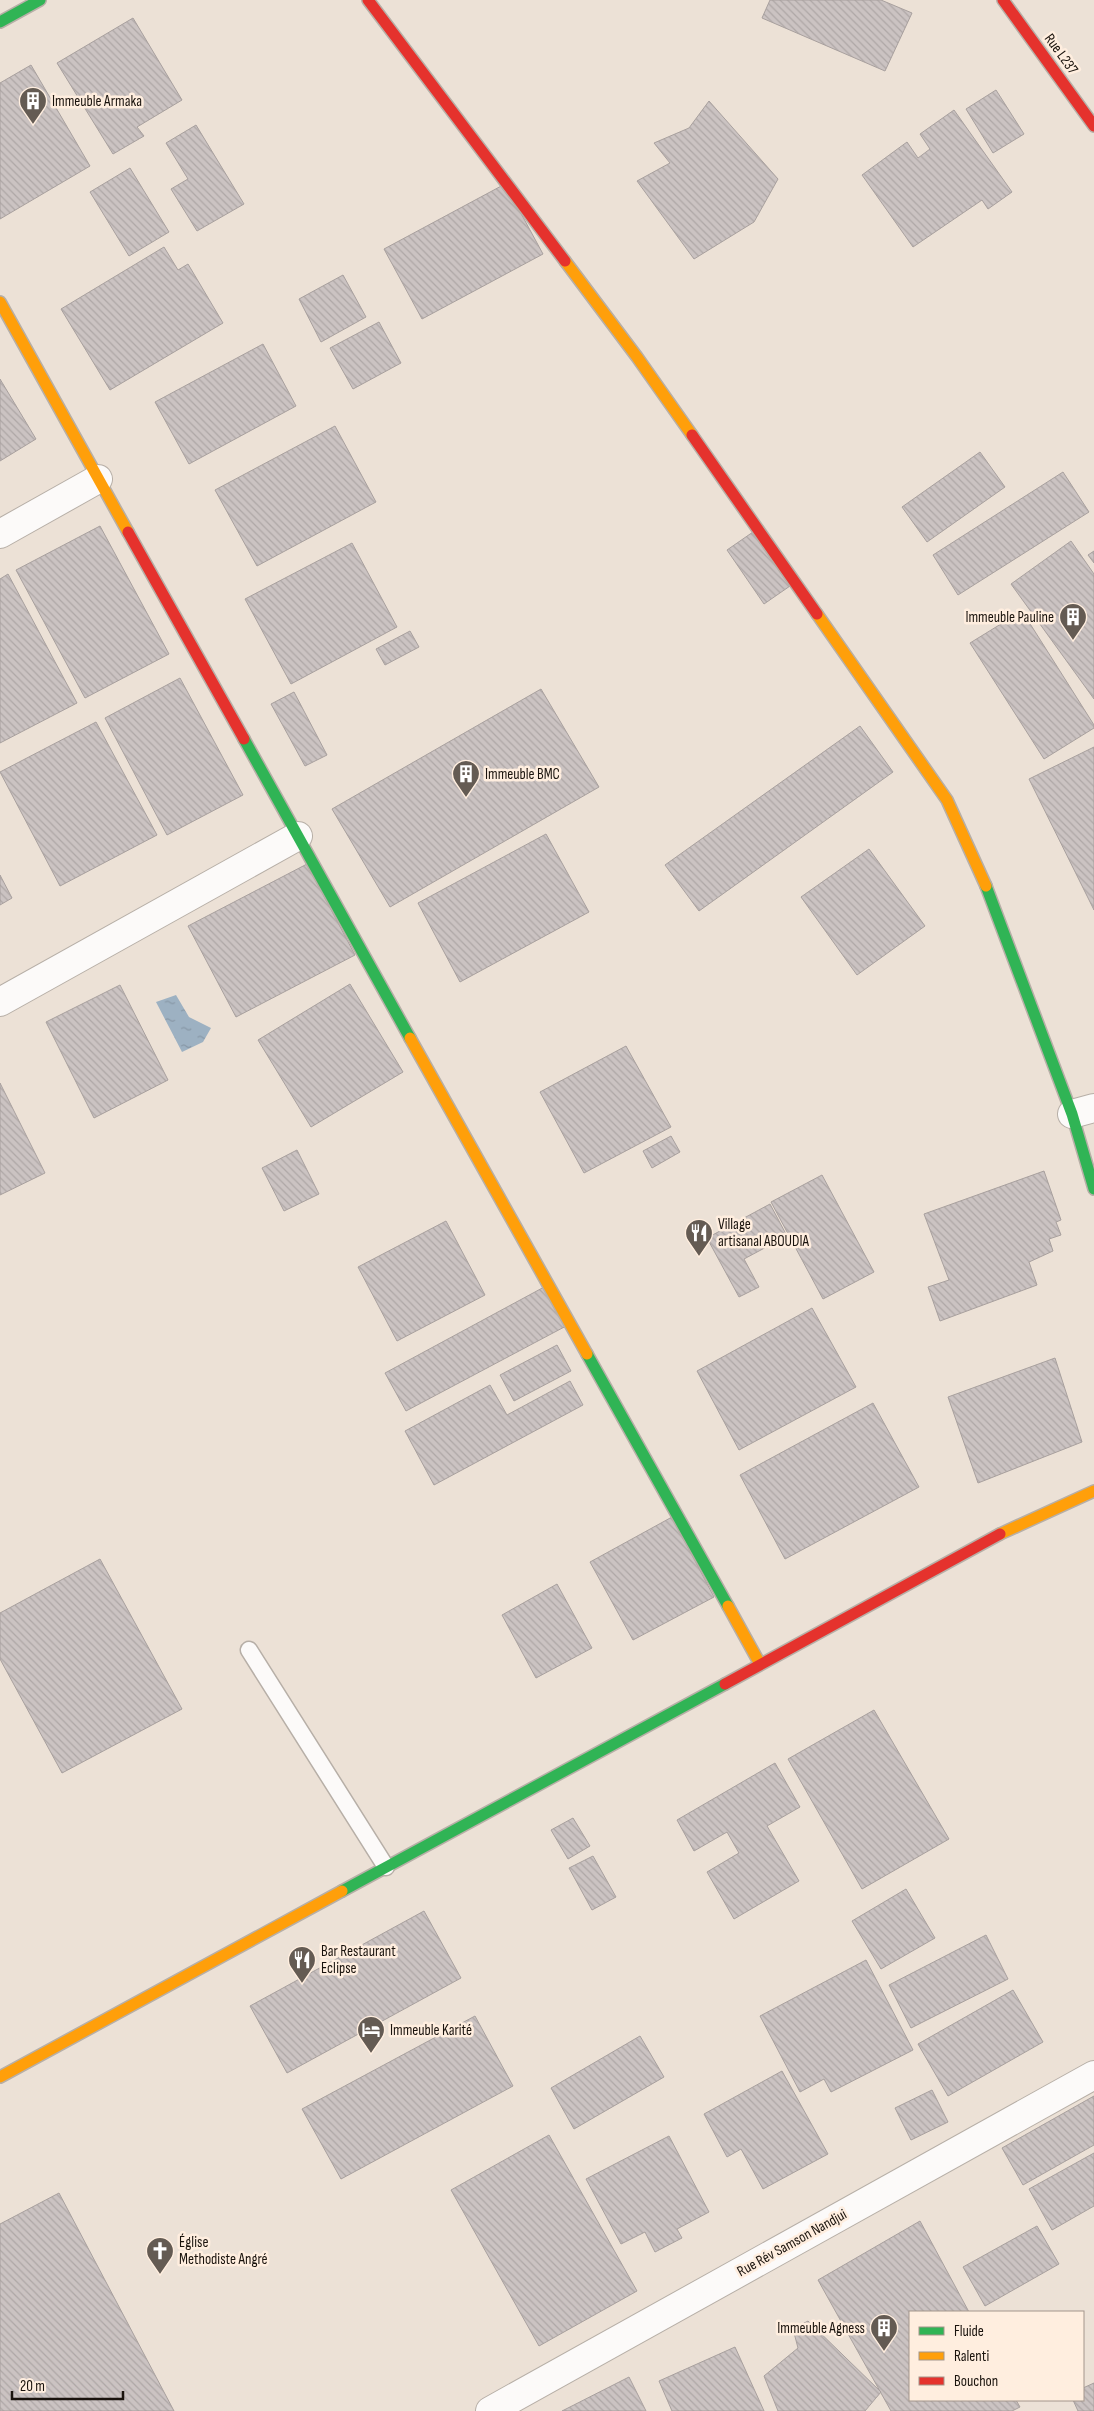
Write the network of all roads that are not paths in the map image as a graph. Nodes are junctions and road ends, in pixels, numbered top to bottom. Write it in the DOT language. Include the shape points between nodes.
graph roads {
  1 [pos="40,0"];
  2 [pos="368,0"];
  3 [pos="1004,0"];
  4 [pos="0,22"];
  5 [pos="1094,126"];
  6 [pos="0,302"];
  7 [pos="98,479"];
  8 [pos="0,534"];
  9 [pos="298,836"];
  10 [pos="0,1002"];
  11 [pos="1083,1111"];
  12 [pos="1094,1189"];
  13 [pos="1094,1490"];
  14 [pos="249,1650"];
  15 [pos="760,1664"];
  16 [pos="386,1867"];
  17 [pos="1094,2075"];
  18 [pos="0,2077"];
  19 [pos="490,2411"];
  1 -- 4 [label="street"];
  2 -- 11 [label="street" via="637,358 947,800"];
  3 -- 5 [label="street, Rue L237"];
  6 -- 7 [label="street"];
  7 -- 8 [label="street"];
  7 -- 9 [label="street"];
  9 -- 10 [label="street"];
  9 -- 15 [label="street"];
  11 -- 12 [label="street"];
  13 -- 15 [label="street" via="1002,1532"];
  14 -- 16 [label="lane"];
  15 -- 16 [label="street"];
  16 -- 18 [label="street"];
  17 -- 19 [label="street, Rue Rév Samson Nandjui"];
}
